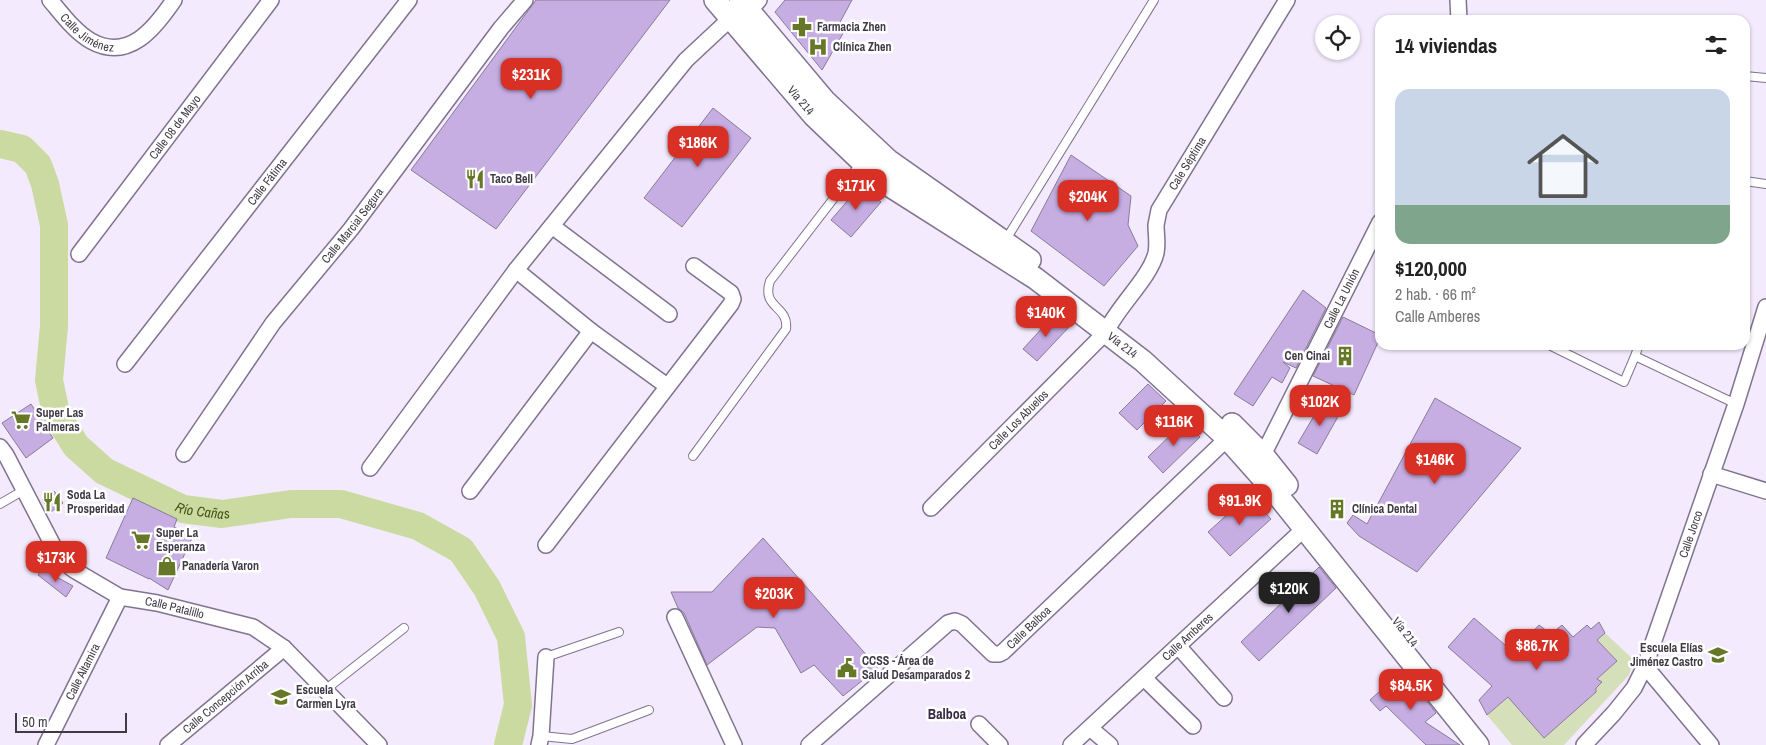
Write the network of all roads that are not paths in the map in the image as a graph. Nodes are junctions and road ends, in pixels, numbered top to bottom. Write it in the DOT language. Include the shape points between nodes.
graph roads {
  1 [pos="50,0"];
  2 [pos="174,0"];
  3 [pos="271,0"];
  4 [pos="409,0"];
  5 [pos="526,0"];
  6 [pos="715,0"];
  7 [pos="1154,0"];
  8 [pos="1287,0"];
  9 [pos="1458,0"];
  10 [pos="745,7"];
  11 [pos="1459,15"];
  12 [pos="1750,76"];
  13 [pos="1766,78"];
  14 [pos="862,161"];
  15 [pos="1750,181"];
  16 [pos="1766,184"];
  17 [pos="552,226"];
  18 [pos="1375,232"];
  19 [pos="1005,241"];
  20 [pos="79,254"];
  21 [pos="694,266"];
  22 [pos="516,270"];
  23 [pos="1766,307"];
  24 [pos="669,314"];
  25 [pos="1109,325"];
  26 [pos="591,330"];
  27 [pos="1559,350"];
  28 [pos="1637,350"];
  29 [pos="1635,356"];
  30 [pos="126,364"];
  31 [pos="667,386"];
  32 [pos="1736,404"];
  33 [pos="1232,434"];
  34 [pos="0,447"];
  35 [pos="184,454"];
  36 [pos="1263,455"];
  37 [pos="693,456"];
  38 [pos="370,468"];
  39 [pos="1711,474"];
  40 [pos="24,490"];
  41 [pos="470,491"];
  42 [pos="1766,491"];
  43 [pos="0,504"];
  44 [pos="931,508"];
  45 [pos="1304,529"];
  46 [pos="546,545"];
  47 [pos="120,597"];
  48 [pos="675,617"];
  49 [pos="404,628"];
  50 [pos="619,632"];
  51 [pos="1178,646"];
  52 [pos="284,648"];
  53 [pos="546,657"];
  54 [pos="1645,666"];
  55 [pos="1144,678"];
  56 [pos="325,690"];
  57 [pos="1224,698"];
  58 [pos="650,710"];
  59 [pos="979,724"];
  60 [pos="1193,726"];
  61 [pos="1090,728"];
  62 [pos="540,740"];
  63 [pos="46,745"];
  64 [pos="168,745"];
  65 [pos="379,745"];
  66 [pos="734,745"];
  67 [pos="809,745"];
  68 [pos="1000,745"];
  69 [pos="1071,745"];
  70 [pos="1110,745"];
  71 [pos="1478,745"];
  72 [pos="1494,745"];
  73 [pos="1584,745"];
  74 [pos="1711,745"];
  1 -- 2 [label="street, Calle Jiménez" via="90,41 107,47 124,47 143,38 160,22"];
  3 -- 20 [label="street, Calle 08 de Mayo"];
  4 -- 30 [label="street, Calle Fátima"];
  5 -- 35 [label="street, Calle Marcial Segura" via="500,28 351,229 273,322"];
  6 -- 10 [label="main road, Vía 214"];
  7 -- 19 [label="lane"];
  8 -- 25 [label="street, Cale Séptima" via="1160,210 1156,226 1156,254 1149,270"];
  9 -- 11 [label="street"];
  10 -- 14 [label="main road, Vía 214" via="814,116"];
  10 -- 17 [label="street" via="686,60"];
  10 -- 19 [label="main road, Vía 214" via="825,101 888,160"];
  12 -- 13 [label="lane"];
  14 -- 25 [label="main road, Vía 214" via="882,181"];
  14 -- 37 [label="lane" via="770,281 769,299 785,316 786,329"];
  15 -- 16 [label="lane"];
  17 -- 22 [label="street"];
  17 -- 24 [label="street"];
  18 -- 36 [label="street, Calle La Unión"];
  19 -- 25 [label="main road, Vía 214"];
  21 -- 31 [label="street" via="732,293 734,299"];
  22 -- 26 [label="street"];
  22 -- 38 [label="street"];
  23 -- 32 [label="street, Calle Jorco"];
  25 -- 33 [label="main road, Vía 214" via="1143,361"];
  25 -- 44 [label="street, Calle Los Abuelos"];
  26 -- 31 [label="street"];
  26 -- 41 [label="street"];
  27 -- 29 [label="lane" via="1624,382"];
  28 -- 29 [label="lane"];
  29 -- 32 [label="lane"];
  31 -- 46 [label="street"];
  32 -- 39 [label="street, Calle Jorco"];
  33 -- 36 [label="main road, Vía 214"];
  33 -- 45 [label="main road, Vía 214"];
  33 -- 67 [label="street, Calle Balboa" via="1003,652 994,654 962,624 948,622"];
  34 -- 40 [label="street, Calle Patalillo"];
  36 -- 72 [label="main road, Vía 214"];
  39 -- 42 [label="street"];
  39 -- 54 [label="street, Calle Jorco"];
  40 -- 43 [label="lane"];
  40 -- 47 [label="street, Calle Patalillo" via="60,559"];
  45 -- 51 [label="street, Calle Amberes"];
  45 -- 71 [label="main road, Vía 214"];
  47 -- 52 [label="street, Calle Patalillo" via="252,627"];
  47 -- 63 [label="street, Calle Altamira"];
  48 -- 66 [label="street"];
  49 -- 56 [label="lane"];
  50 -- 53 [label="lane"];
  51 -- 55 [label="street, Calle Amberes"];
  51 -- 57 [label="street"];
  52 -- 56 [label="street, Calle Patalillo"];
  52 -- 64 [label="street, Calle Concepción Arriba"];
  53 -- 62 [label="street"];
  54 -- 73 [label="street, Calle Jorco" via="1634,688"];
  54 -- 74 [label="street"];
  55 -- 60 [label="street"];
  55 -- 61 [label="street, Calle Amberes"];
  56 -- 65 [label="street, Calle Patalillo"];
  58 -- 62 [label="lane" via="572,739"];
  59 -- 68 [label="street"];
  61 -- 69 [label="street, Calle Amberes"];
  61 -- 70 [label="street"];
}
